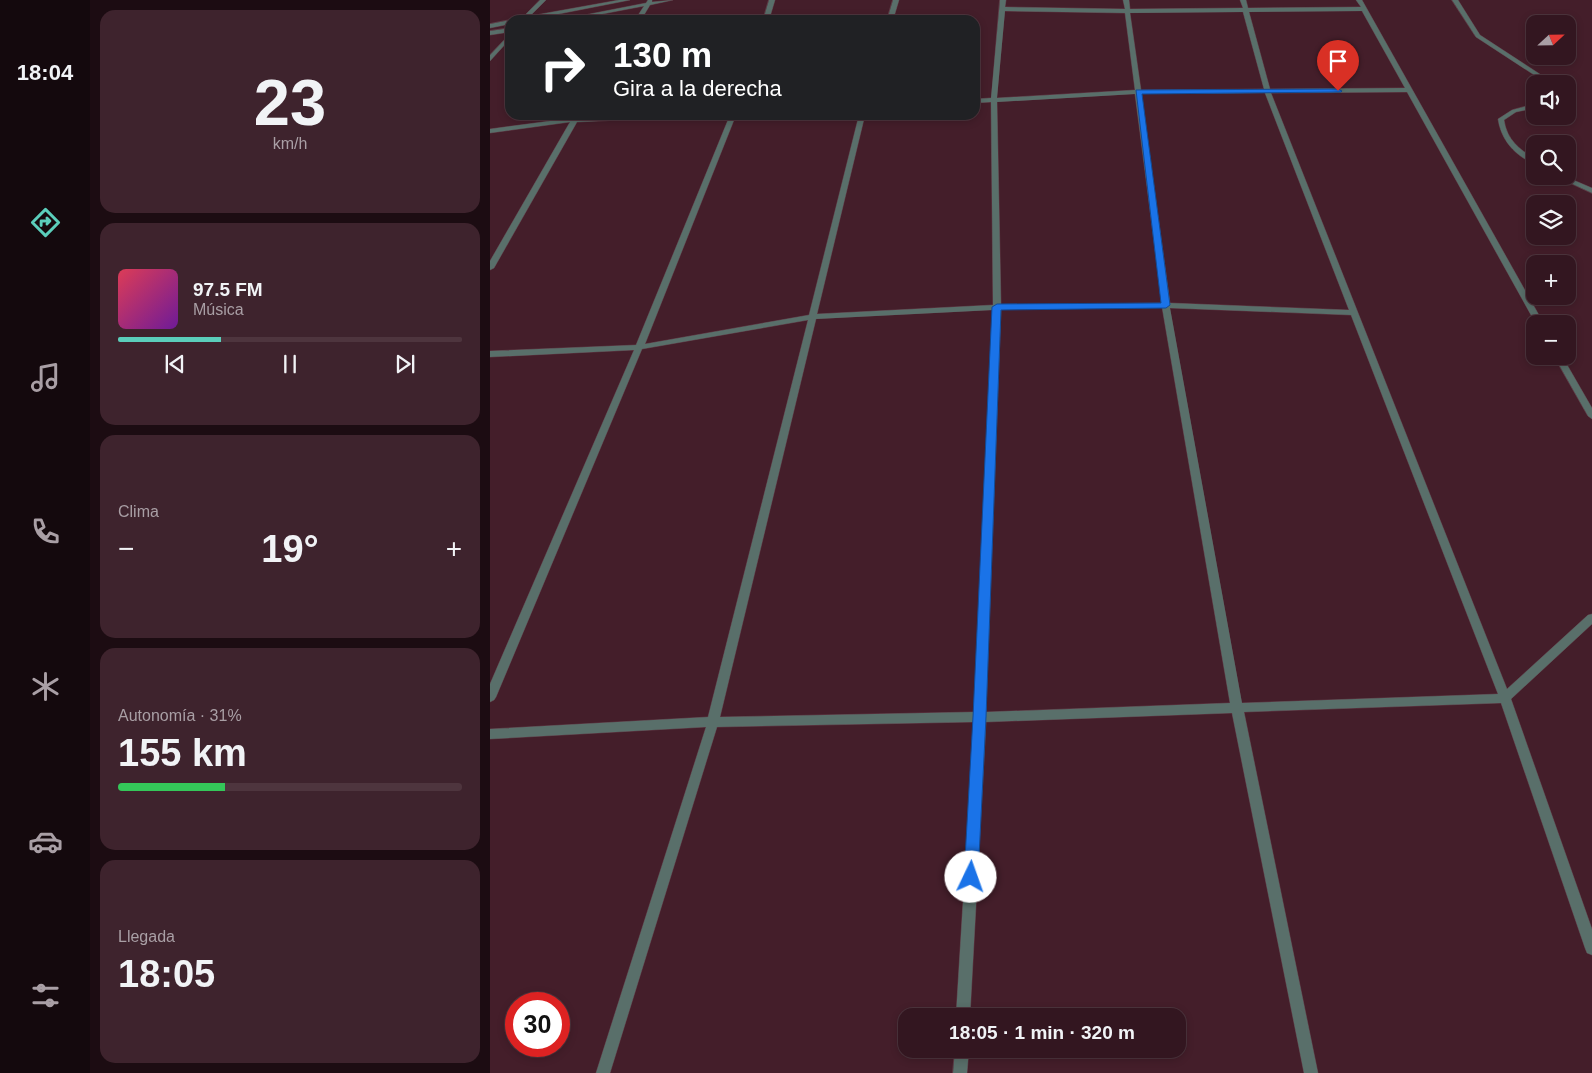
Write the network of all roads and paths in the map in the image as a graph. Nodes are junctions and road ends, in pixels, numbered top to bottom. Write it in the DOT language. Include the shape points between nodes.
graph roads {
  1 [pos="543,0"];
  2 [pos="627,0"];
  3 [pos="670,0"];
  4 [pos="772,0"];
  5 [pos="896,0"];
  6 [pos="1126,0"];
  7 [pos="1243,0"];
  8 [pos="1359,0"];
  9 [pos="1455,0"];
  10 [pos="649,2"];
  11 [pos="1002,5"];
  12 [pos="1246,9"];
  13 [pos="1364,9"];
  14 [pos="1128,11"];
  15 [pos="528,15"];
  16 [pos="549,15"];
  17 [pos="586,15"];
  18 [pos="641,15"];
  19 [pos="768,15"];
  20 [pos="892,15"];
  21 [pos="505,23"];
  22 [pos="490,26"];
  23 [pos="505,31"];
  24 [pos="490,33"];
  25 [pos="505,42"];
  26 [pos="490,59"];
  27 [pos="1538,75"];
  28 [pos="1409,90"];
  29 [pos="1267,91"];
  30 [pos="1139,92"];
  31 [pos="980,101"];
  32 [pos="994,101"];
  33 [pos="1526,108"];
  34 [pos="563,120"];
  35 [pos="575,120"];
  36 [pos="731,120"];
  37 [pos="861,120"];
  38 [pos="490,131"];
  39 [pos="1526,157"];
  40 [pos="1576,184"];
  41 [pos="1592,191"];
  42 [pos="490,268"];
  43 [pos="1166,305"];
  44 [pos="997,307"];
  45 [pos="1354,312"];
  46 [pos="1535,315"];
  47 [pos="812,318"];
  48 [pos="639,347"];
  49 [pos="490,354"];
  50 [pos="1563,365"];
  51 [pos="1592,416"];
  52 [pos="1592,618"];
  53 [pos="490,697"];
  54 [pos="1505,698"];
  55 [pos="1237,708"];
  56 [pos="980,717"];
  57 [pos="713,722"];
  58 [pos="490,734"];
  59 [pos="1592,948"];
  60 [pos="963,1008"];
  61 [pos="961,1058"];
  62 [pos="603,1073"];
  63 [pos="960,1073"];
  64 [pos="1311,1073"];
  1 -- 15 [label="street"];
  2 -- 16 [label="street"];
  3 -- 10 [label="street"];
  4 -- 19 [label="street"];
  5 -- 20 [label="street"];
  6 -- 14 [label="street"];
  7 -- 12 [label="street"];
  8 -- 13 [label="street"];
  9 -- 27 [label="street" via="1478,36"];
  10 -- 17 [label="street"];
  10 -- 18 [label="street"];
  11 -- 14 [label="street"];
  11 -- 32 [label="street"];
  12 -- 13 [label="street"];
  12 -- 14 [label="street"];
  12 -- 29 [label="street"];
  13 -- 28 [label="street"];
  14 -- 30 [label="street"];
  21 -- 22 [label="street"];
  23 -- 24 [label="street"];
  25 -- 26 [label="street"];
  28 -- 29 [label="street"];
  28 -- 46 [label="street"];
  29 -- 30 [label="street"];
  29 -- 45 [label="street"];
  30 -- 32 [label="street"];
  30 -- 43 [label="street"];
  31 -- 32 [label="street"];
  32 -- 44 [label="street"];
  33 -- 39 [label="street" via="1501,119 1502,132 1514,150"];
  34 -- 38 [label="street"];
  35 -- 42 [label="street"];
  36 -- 48 [label="street"];
  37 -- 47 [label="street"];
  40 -- 41 [label="street"];
  43 -- 44 [label="street"];
  43 -- 45 [label="street"];
  43 -- 55 [label="street"];
  44 -- 47 [label="street"];
  44 -- 56 [label="street"];
  45 -- 54 [label="street"];
  47 -- 48 [label="street"];
  47 -- 57 [label="street"];
  48 -- 49 [label="street"];
  48 -- 53 [label="street"];
  50 -- 51 [label="street"];
  52 -- 54 [label="street"];
  54 -- 55 [label="street"];
  54 -- 59 [label="street"];
  55 -- 56 [label="street"];
  55 -- 64 [label="street"];
  56 -- 57 [label="street"];
  56 -- 60 [label="street"];
  57 -- 58 [label="street"];
  57 -- 62 [label="street"];
  61 -- 63 [label="street"];
}
